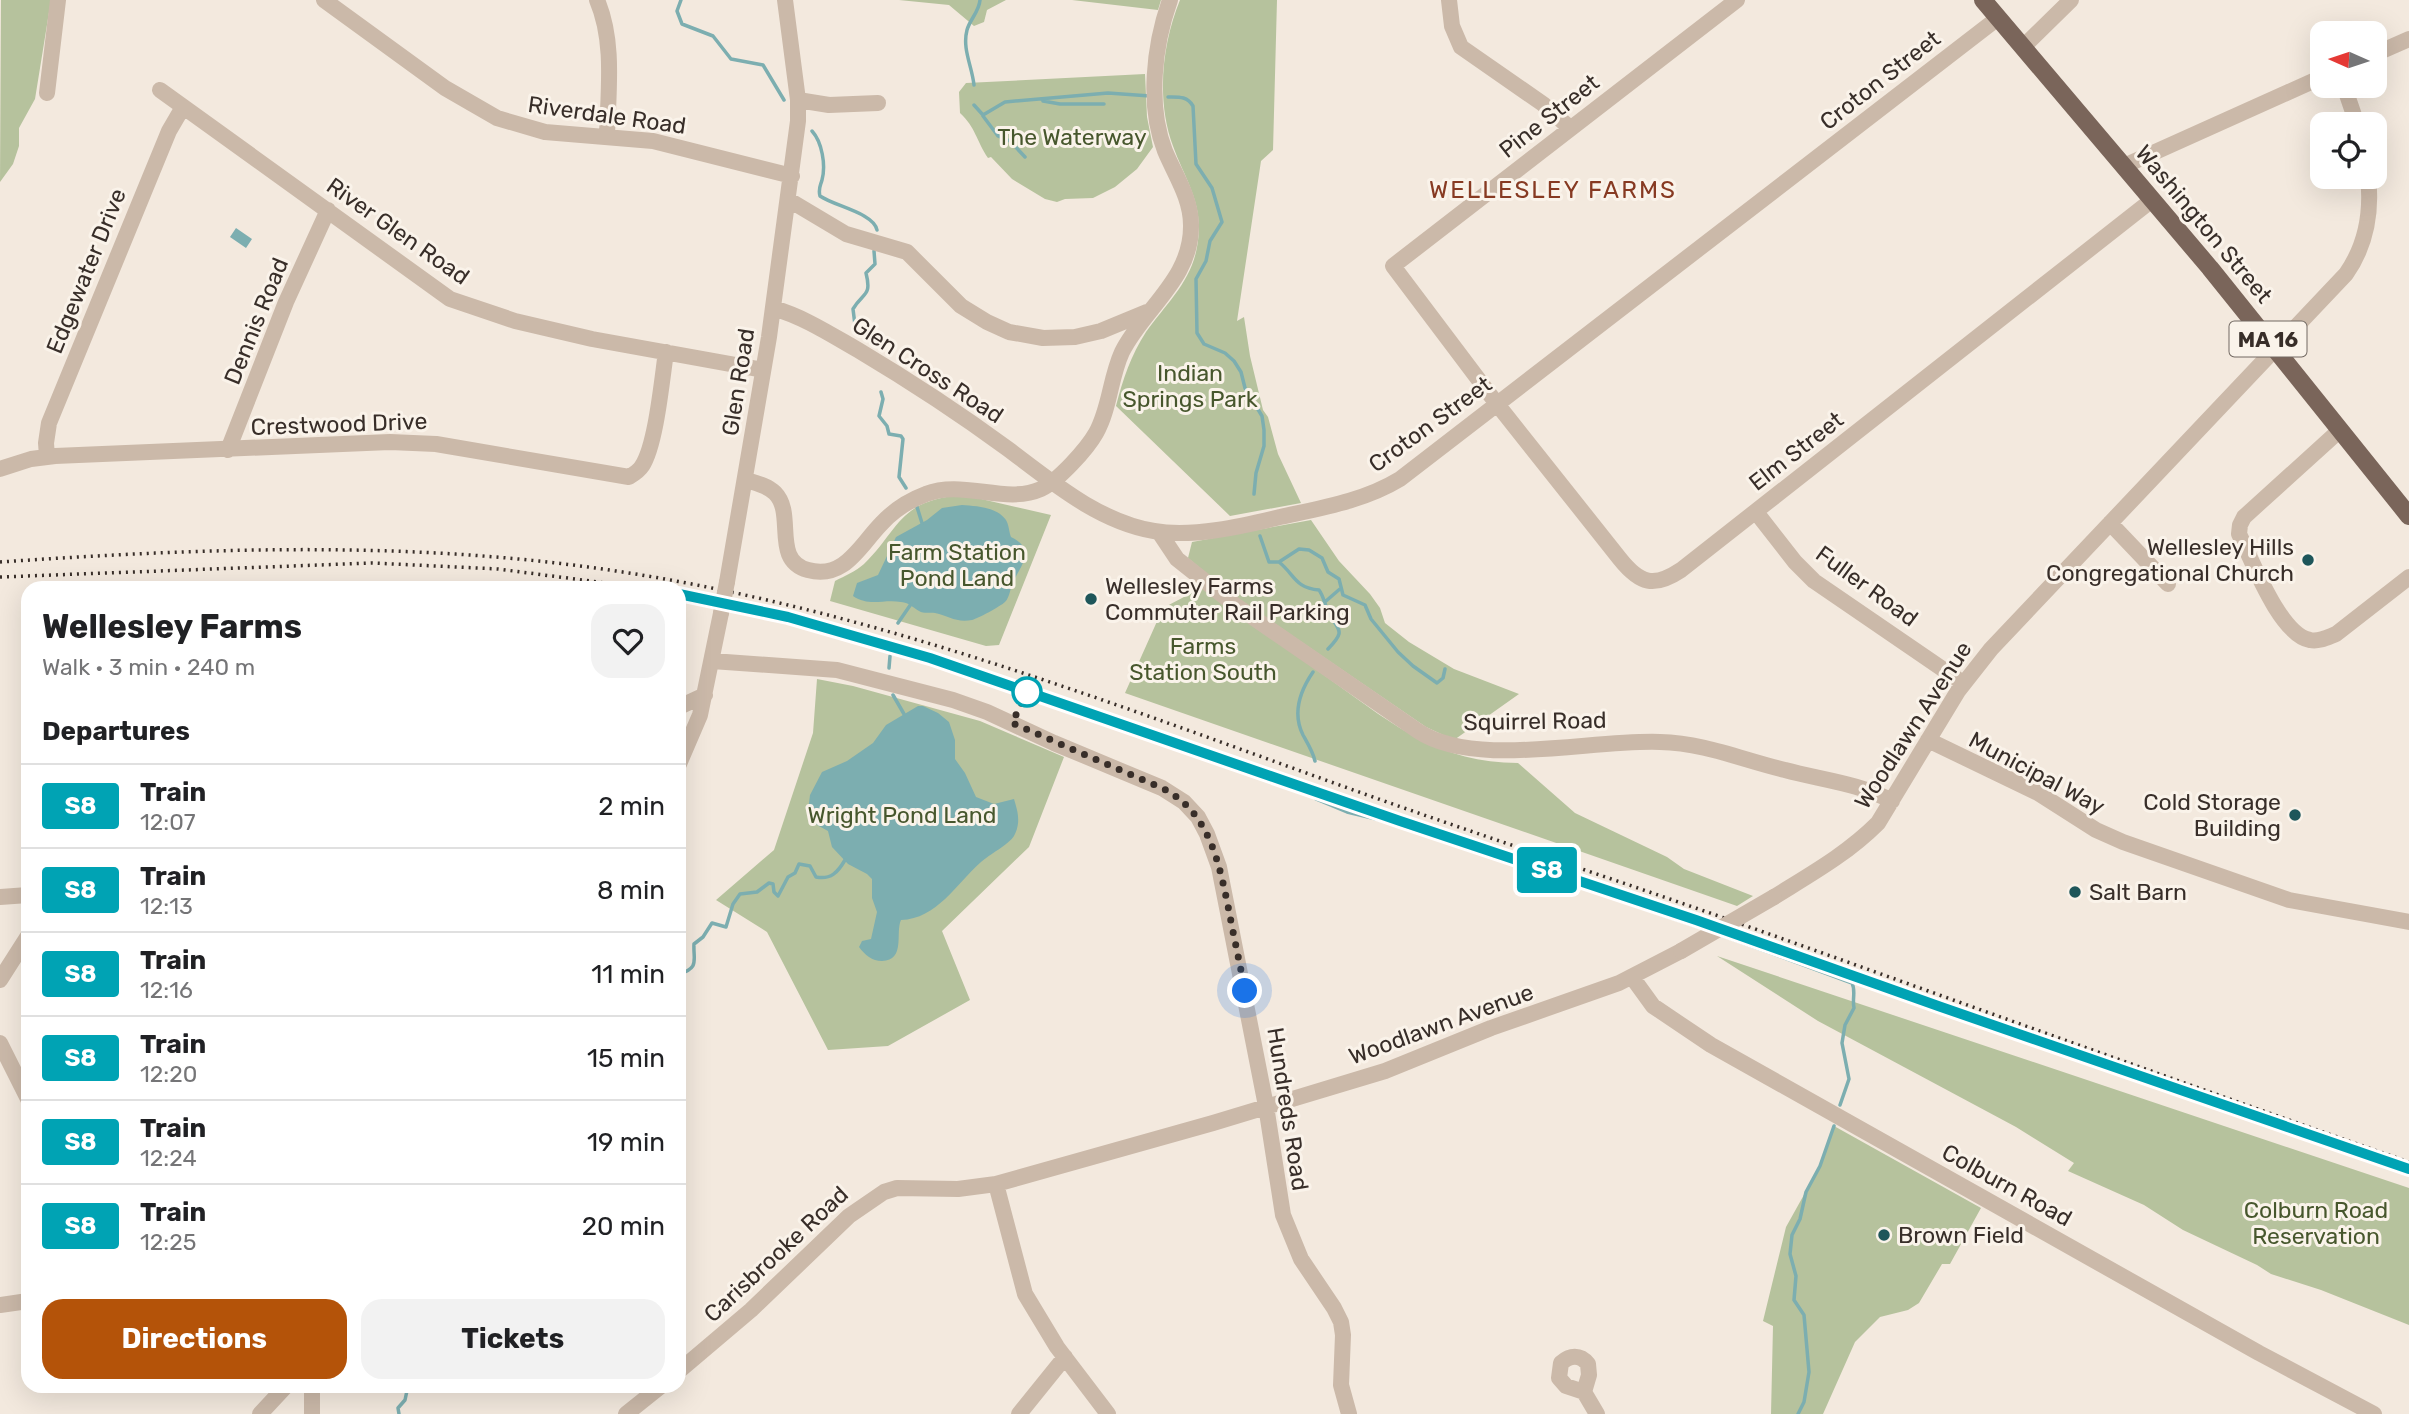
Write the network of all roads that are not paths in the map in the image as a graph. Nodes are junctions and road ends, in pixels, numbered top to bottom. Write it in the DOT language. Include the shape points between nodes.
graph roads {
  1 [pos="58,0"];
  2 [pos="324,0"];
  3 [pos="597,0"];
  4 [pos="785,0"];
  5 [pos="1170,0"];
  6 [pos="1449,0"];
  7 [pos="1737,0"];
  8 [pos="1983,0"];
  9 [pos="2071,0"];
  10 [pos="1998,18"];
  11 [pos="2409,39"];
  12 [pos="2023,47"];
  13 [pos="2387,49"];
  14 [pos="2310,82"];
  15 [pos="160,90"];
  16 [pos="47,93"];
  17 [pos="798,100"];
  18 [pos="878,103"];
  19 [pos="829,105"];
  20 [pos="183,107"];
  21 [pos="798,121"];
  22 [pos="1570,128"];
  23 [pos="607,137"];
  24 [pos="2124,166"];
  25 [pos="792,176"];
  26 [pos="2369,189"];
  27 [pos="789,200"];
  28 [pos="2152,200"];
  29 [pos="328,210"];
  30 [pos="773,308"];
  31 [pos="1149,312"];
  32 [pos="1101,331"];
  33 [pos="2274,347"];
  34 [pos="1124,349"];
  35 [pos="666,352"];
  36 [pos="763,370"];
  37 [pos="1497,404"];
  38 [pos="2340,430"];
  39 [pos="228,450"];
  40 [pos="47,456"];
  41 [pos="0,468"];
  42 [pos="746,480"];
  43 [pos="1052,482"];
  44 [pos="1756,512"];
  45 [pos="2409,516"];
  46 [pos="2110,523"];
  47 [pos="1160,532"];
  48 [pos="2409,577"];
  49 [pos="2168,584"];
  50 [pos="712,661"];
  51 [pos="1963,683"];
  52 [pos="705,695"];
  53 [pos="686,704"];
  54 [pos="1928,740"];
  55 [pos="686,750"];
  56 [pos="1892,801"];
  57 [pos="21,896"];
  58 [pos="0,897"];
  59 [pos="2409,922"];
  60 [pos="21,947"];
  61 [pos="1632,977"];
  62 [pos="0,980"];
  63 [pos="0,1043"];
  64 [pos="21,1085"];
  65 [pos="1266,1106"];
  66 [pos="996,1184"];
  67 [pos="21,1302"];
  68 [pos="0,1305"];
  69 [pos="1065,1357"];
  70 [pos="686,1365"];
  71 [pos="1584,1392"];
  72 [pos="280,1393"];
  73 [pos="312,1393"];
  74 [pos="652,1393"];
  75 [pos="260,1414"];
  76 [pos="312,1414"];
  77 [pos="626,1414"];
  78 [pos="1019,1414"];
  79 [pos="1108,1414"];
  80 [pos="1349,1414"];
  81 [pos="1597,1414"];
  82 [pos="2374,1414"];
  1 -- 16 [label="street"];
  2 -- 23 [label="street, Riverdale Road" via="445,88 496,118 545,132"];
  3 -- 23 [label="street" via="608,51"];
  4 -- 17 [label="street, Glen Road"];
  5 -- 31 [label="street" via="1158,47 1157,109 1164,146 1189,208 1191,233 1180,272"];
  6 -- 22 [label="street" via="1452,26 1461,47"];
  7 -- 22 [label="street, Pine Street"];
  8 -- 10 [label="main road, Washington Street / MA 16"];
  9 -- 12 [label="street"];
  10 -- 12 [label="main road, Washington Street / MA 16"];
  10 -- 37 [label="street, Croton Street"];
  11 -- 13 [label="street"];
  12 -- 24 [label="main road, Washington Street / MA 16"];
  14 -- 24 [label="street"];
  15 -- 20 [label="street, River Glen Road"];
  17 -- 19 [label="street"];
  17 -- 21 [label="street, Glen Road"];
  18 -- 19 [label="street"];
  19 -- 21 [label="street"];
  20 -- 29 [label="street, River Glen Road"];
  20 -- 40 [label="street, Edgewater Drive" via="169,131 49,423"];
  21 -- 25 [label="street, Glen Road"];
  22 -- 37 [label="street, Pine Street" via="1393,266"];
  23 -- 25 [label="street, Riverdale Road" via="676,146"];
  24 -- 28 [label="main road, Washington Street / MA 16"];
  25 -- 27 [label="street, Glen Road"];
  26 -- 33 [label="street, Woodlawn Avenue" via="2367,228 2356,258 2339,282"];
  27 -- 30 [label="street, Glen Road"];
  27 -- 32 [label="street" via="846,234 907,252 961,306 999,328 1051,338"];
  28 -- 33 [label="main road, Washington Street / MA 16"];
  28 -- 44 [label="street, Elm Street"];
  29 -- 35 [label="street, River Glen Road" via="450,299 515,321"];
  29 -- 39 [label="street, Dennis Road"];
  30 -- 36 [label="street, Glen Road"];
  30 -- 43 [label="street, Glen Cross Road" via="809,321 927,391"];
  31 -- 32 [label="street"];
  31 -- 34 [label="street"];
  32 -- 34 [label="street"];
  33 -- 38 [label="main road, Washington Street / MA 16"];
  33 -- 46 [label="street, Woodlawn Avenue"];
  34 -- 43 [label="street" via="1096,433"];
  35 -- 36 [label="street, River Glen Road"];
  35 -- 39 [label="street, Crestwood Drive" via="645,459 629,477 436,444"];
  36 -- 42 [label="street, Glen Road"];
  37 -- 44 [label="street, Elm Street" via="1641,580 1667,579"];
  37 -- 47 [label="street, Croton Street" via="1400,479 1370,494 1251,523"];
  38 -- 45 [label="main road, Washington Street / MA 16"];
  38 -- 48 [label="street" via="2244,517 2239,534 2290,630 2312,641 2336,634"];
  39 -- 40 [label="street, Crestwood Drive"];
  40 -- 41 [label="street, Crestwood Drive"];
  42 -- 43 [label="street" via="778,496 794,563 821,572 847,563 885,520 924,494 952,489 1022,493"];
  42 -- 50 [label="street, Glen Road, bridge"];
  43 -- 47 [label="street, Croton Street" via="1110,516"];
  44 -- 51 [label="street, Fuller Road" via="1814,580"];
  46 -- 49 [label="street"];
  46 -- 51 [label="street, Woodlawn Avenue"];
  47 -- 56 [label="street, Squirrel Road" via="1177,559 1235,605 1442,743 1479,749 1630,741 1689,744 1867,788"];
  50 -- 52 [label="street, Glen Road"];
  50 -- 65 [label="street, Hundreds Road" via="837,670 958,701 1162,788 1184,802 1208,834 1219,867"];
  51 -- 54 [label="street, Woodlawn Avenue"];
  52 -- 53 [label="street"];
  52 -- 55 [label="street, Glen Road"];
  54 -- 56 [label="street, Woodlawn Avenue"];
  54 -- 59 [label="street, Municipal Way" via="2133,846 2288,900"];
  56 -- 61 [label="street, Woodlawn Avenue, bridge" via="1878,823 1833,861"];
  57 -- 58 [label="street"];
  60 -- 62 [label="street"];
  61 -- 65 [label="street, Woodlawn Avenue" via="1385,1071"];
  61 -- 82 [label="street, Colburn Road" via="1649,1002 1705,1042"];
  63 -- 64 [label="street"];
  65 -- 66 [label="street, Woodlawn Avenue"];
  65 -- 80 [label="street, Hundreds Road" via="1287,1229 1342,1326 1340,1375"];
  66 -- 69 [label="street" via="1025,1294"];
  66 -- 70 [label="street, Carisbrooke Road" via="897,1188 876,1196"];
  67 -- 68 [label="street"];
  69 -- 78 [label="street"];
  69 -- 79 [label="street"];
  71 -- 81 [label="street"];
  72 -- 75 [label="street"];
  73 -- 76 [label="street"];
  74 -- 77 [label="street"];
}
